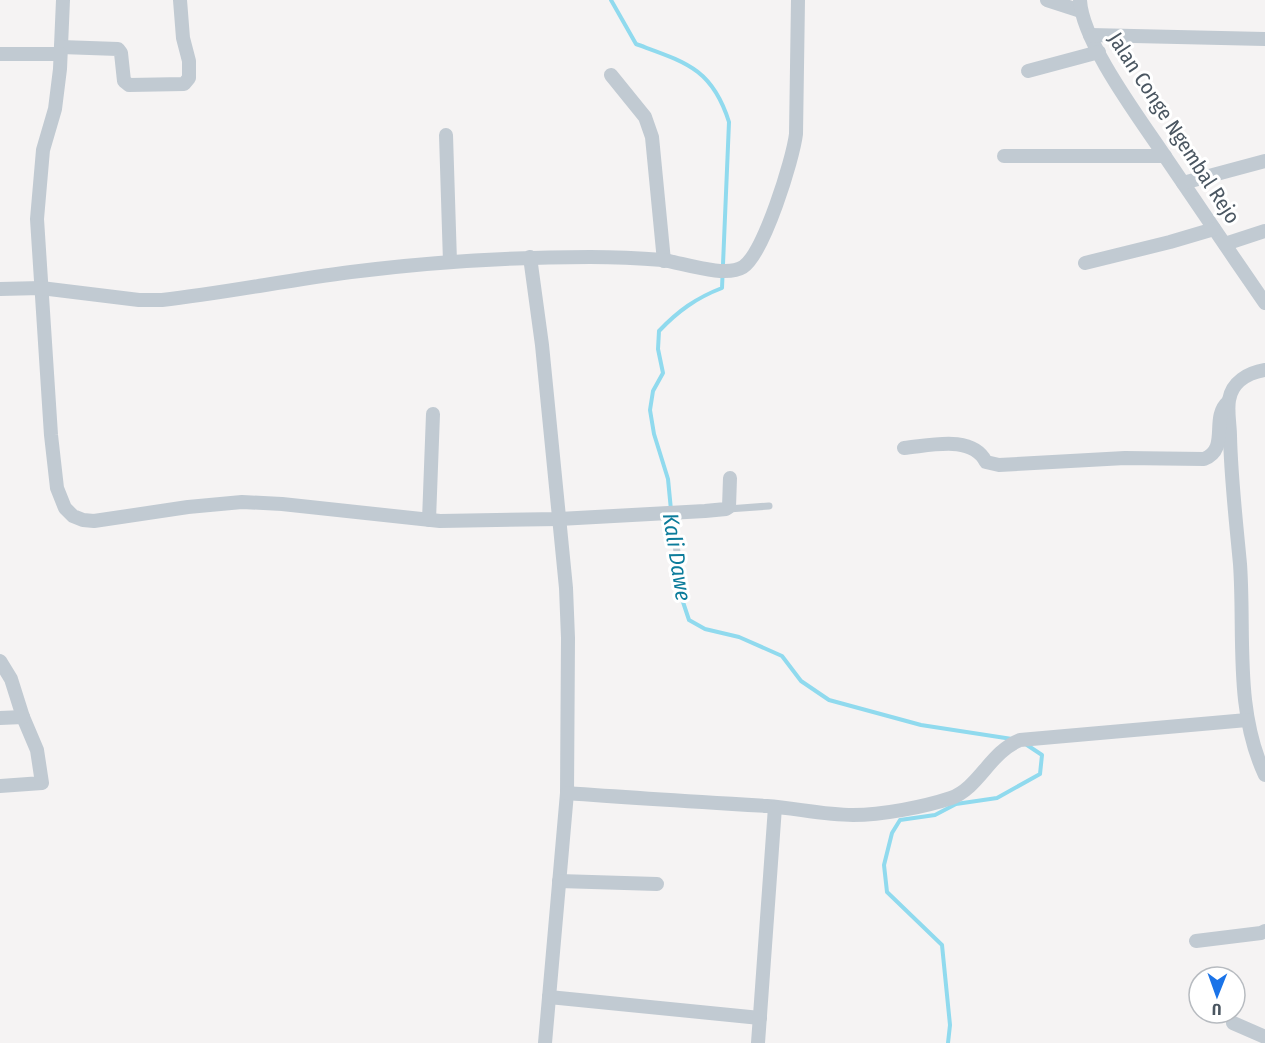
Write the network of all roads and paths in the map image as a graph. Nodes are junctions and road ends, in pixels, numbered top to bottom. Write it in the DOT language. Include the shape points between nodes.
graph roads {
  1 [pos="63,0"];
  2 [pos="180,0"];
  3 [pos="798,0"];
  4 [pos="1047,0"];
  5 [pos="1080,5"];
  6 [pos="1090,35"];
  7 [pos="1265,39"];
  8 [pos="61,50"];
  9 [pos="1099,52"];
  10 [pos="0,54"];
  11 [pos="1028,71"];
  12 [pos="612,75"];
  13 [pos="446,135"];
  14 [pos="1004,156"];
  15 [pos="1165,156"];
  16 [pos="1265,161"];
  17 [pos="1183,183"];
  18 [pos="1214,229"];
  19 [pos="1265,231"];
  20 [pos="1225,244"];
  21 [pos="530,257"];
  22 [pos="664,261"];
  23 [pos="450,262"];
  24 [pos="1085,262"];
  25 [pos="41,288"];
  26 [pos="0,289"];
  27 [pos="1265,303"];
  28 [pos="1265,370"];
  29 [pos="1229,400"];
  30 [pos="433,414"];
  31 [pos="904,448"];
  32 [pos="730,478"];
  33 [pos="769,506"];
  34 [pos="726,509"];
  35 [pos="671,513"];
  36 [pos="559,519"];
  37 [pos="429,520"];
  38 [pos="680,571"];
  39 [pos="0,661"];
  40 [pos="23,717"];
  41 [pos="0,718"];
  42 [pos="1247,720"];
  43 [pos="1265,775"];
  44 [pos="0,786"];
  45 [pos="567,793"];
  46 [pos="775,807"];
  47 [pos="559,881"];
  48 [pos="657,884"];
  49 [pos="1265,931"];
  50 [pos="1196,941"];
  51 [pos="549,997"];
  52 [pos="760,1018"];
  53 [pos="1238,1025"];
  54 [pos="1265,1037"];
  55 [pos="544,1043"];
  56 [pos="758,1043"];
  1 -- 8 [label="street"];
  2 -- 8 [label="street" via="189,61 189,78 184,84 129,85 124,81 122,53 118,50"];
  3 -- 22 [label="street" via="794,152 765,233 742,267 714,270"];
  4 -- 5 [label="street"];
  5 -- 6 [label="street, Jalan Conge Ngembal Rejo"];
  6 -- 7 [label="street"];
  6 -- 9 [label="street, Jalan Conge Ngembal Rejo"];
  8 -- 10 [label="street"];
  8 -- 25 [label="street" via="55,109 43,150 38,193"];
  9 -- 11 [label="street"];
  9 -- 15 [label="street, Jalan Conge Ngembal Rejo"];
  12 -- 22 [label="street" via="649,125"];
  13 -- 23 [label="street"];
  14 -- 15 [label="street"];
  15 -- 17 [label="street, Jalan Conge Ngembal Rejo"];
  16 -- 17 [label="street"];
  17 -- 18 [label="street, Jalan Conge Ngembal Rejo"];
  18 -- 20 [label="street, Jalan Conge Ngembal Rejo"];
  18 -- 24 [label="street"];
  19 -- 20 [label="street"];
  20 -- 27 [label="street, Jalan Conge Ngembal Rejo"];
  21 -- 22 [label="street"];
  21 -- 23 [label="street"];
  21 -- 36 [label="street"];
  23 -- 25 [label="street" via="351,272 162,300"];
  25 -- 26 [label="street"];
  25 -- 37 [label="street" via="57,488 73,516 94,521 210,504 261,502"];
  28 -- 29 [label="street" via="1238,382"];
  29 -- 31 [label="street" via="1221,412 1216,451 1204,459 1125,458 999,465 986,462 978,450 962,445"];
  29 -- 42 [label="street"];
  30 -- 37 [label="street"];
  32 -- 34 [label="street" via="731,502"];
  33 -- 34 [label="lane"];
  34 -- 35 [label="street"];
  35 -- 36 [label="street"];
  35 -- 38 [label="lane"];
  36 -- 37 [label="street"];
  36 -- 45 [label="street" via="568,638"];
  39 -- 40 [label="street" via="11,679"];
  40 -- 41 [label="street"];
  40 -- 44 [label="street" via="37,750 42,783"];
  42 -- 43 [label="street"];
  42 -- 46 [label="street" via="1030,738 1010,744 960,794 898,811 854,815"];
  45 -- 46 [label="street"];
  45 -- 47 [label="street"];
  46 -- 52 [label="street"];
  47 -- 48 [label="street"];
  47 -- 51 [label="street"];
  49 -- 50 [label="street"];
  51 -- 52 [label="street"];
  51 -- 55 [label="street"];
  52 -- 56 [label="street"];
  53 -- 54 [label="street"];
}
